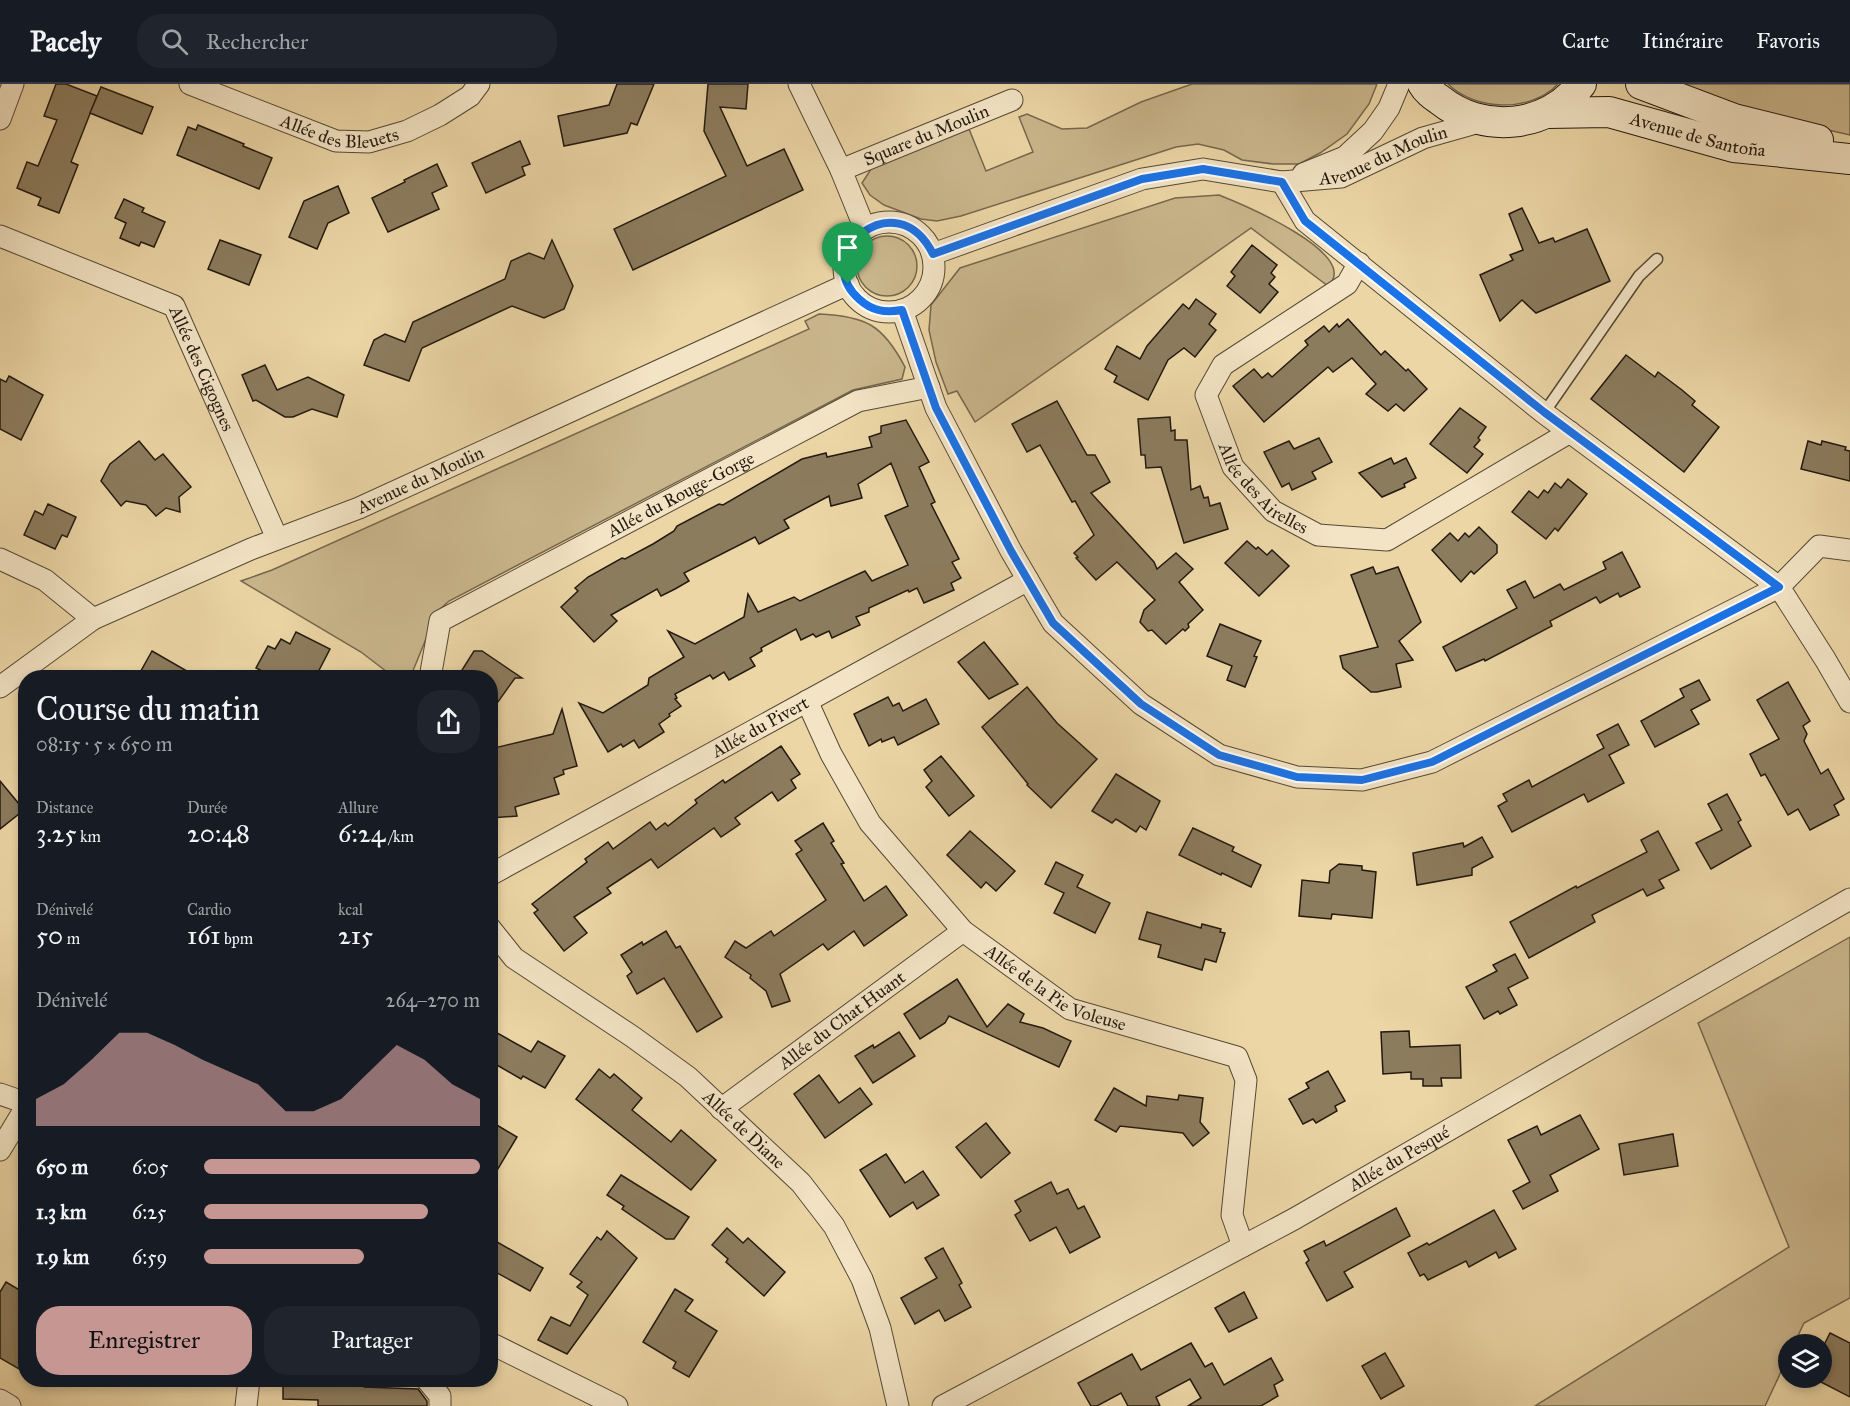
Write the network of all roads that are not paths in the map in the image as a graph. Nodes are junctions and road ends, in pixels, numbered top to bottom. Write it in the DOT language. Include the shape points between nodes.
graph roads {
  1 [pos="13,84"];
  2 [pos="190,84"];
  3 [pos="479,84"];
  4 [pos="799,84"];
  5 [pos="1399,84"];
  6 [pos="1423,84"];
  7 [pos="1581,84"];
  8 [pos="1641,84"];
  9 [pos="1012,100"];
  10 [pos="1547,113"];
  11 [pos="0,119"];
  12 [pos="1483,121"];
  13 [pos="1850,148"];
  14 [pos="1850,159"];
  15 [pos="841,170"];
  16 [pos="1282,182"];
  17 [pos="865,230"];
  18 [pos="0,236"];
  19 [pos="933,254"];
  20 [pos="1657,259"];
  21 [pos="1359,263"];
  22 [pos="848,284"];
  23 [pos="902,310"];
  24 [pos="929,387"];
  25 [pos="1544,412"];
  26 [pos="1570,432"];
  27 [pos="277,538"];
  28 [pos="1850,550"];
  29 [pos="0,559"];
  30 [pos="1028,580"];
  31 [pos="1779,587"];
  32 [pos="93,619"];
  33 [pos="23,670"];
  34 [pos="431,670"];
  35 [pos="18,674"];
  36 [pos="0,687"];
  37 [pos="807,701"];
  38 [pos="1850,702"];
  39 [pos="498,871"];
  40 [pos="1850,899"];
  41 [pos="963,931"];
  42 [pos="498,938"];
  43 [pos="0,1094"];
  44 [pos="18,1102"];
  45 [pos="721,1109"];
  46 [pos="18,1119"];
  47 [pos="0,1150"];
  48 [pos="1243,1246"];
  49 [pos="498,1347"];
  50 [pos="248,1387"];
  51 [pos="433,1387"];
  52 [pos="0,1400"];
  53 [pos="10,1406"];
  54 [pos="246,1406"];
  55 [pos="440,1406"];
  56 [pos="617,1406"];
  57 [pos="898,1406"];
  58 [pos="943,1406"];
  1 -- 11 [label="street"];
  2 -- 3 [label="street, Allée des Bleuets" via="336,141 369,142 407,131 440,115 470,96"];
  4 -- 15 [label="street"];
  5 -- 16 [label="street, Avenue du Moulin" via="1373,131 1345,157"];
  6 -- 12 [label="main road" via="1452,110"];
  7 -- 10 [label="main road" via="1574,94"];
  8 -- 13 [label="main road, Avenue de Santoña" via="1734,119"];
  9 -- 15 [label="street, Square du Moulin"];
  10 -- 12 [label="main road" via="1516,123"];
  10 -- 14 [label="main road, Avenue de Santoña" via="1609,112 1734,147"];
  12 -- 16 [label="street, Avenue du Moulin" via="1423,138 1341,177"];
  15 -- 17 [label="street"];
  16 -- 19 [label="street, Avenue du Moulin" via="1203,169 1142,179"];
  16 -- 21 [label="street" via="1305,221"];
  17 -- 19 [label="street" via="891,222 905,225 917,232"];
  17 -- 22 [label="street" via="855,238 845,260"];
  18 -- 27 [label="street, Allée des Cigognes" via="174,306"];
  19 -- 23 [label="street" via="932,282 925,295"];
  20 -- 25 [label="lane" via="1639,276"];
  21 -- 25 [label="street"];
  21 -- 26 [label="street, Allée des Airelles" via="1347,284 1223,365 1206,394 1233,467 1273,511 1318,535 1387,540"];
  22 -- 23 [label="street" via="854,295 870,307 889,312"];
  22 -- 27 [label="street, Avenue du Moulin" via="359,508"];
  23 -- 24 [label="street"];
  24 -- 30 [label="street" via="936,408"];
  24 -- 34 [label="street, Allée du Rouge-Gorge" via="858,401 440,621"];
  25 -- 26 [label="street"];
  26 -- 31 [label="street"];
  27 -- 32 [label="street, Avenue du Moulin"];
  28 -- 31 [label="street" via="1819,546"];
  29 -- 32 [label="street" via="45,580"];
  30 -- 31 [label="street" via="1053,623 1141,704 1219,755 1297,777 1362,780 1432,762"];
  30 -- 37 [label="street, Allée du Pivert"];
  31 -- 38 [label="street"];
  32 -- 33 [label="street, Avenue du Moulin"];
  35 -- 36 [label="street, Avenue du Moulin"];
  37 -- 39 [label="street, Allée du Pivert"];
  37 -- 41 [label="street, Allée de la Pie Voleuse" via="870,823"];
  40 -- 48 [label="street, Allée du Pesqué"];
  41 -- 45 [label="street, Allée du Chat Huant"];
  41 -- 48 [label="street, Allée de la Pie Voleuse" via="1070,1009 1237,1057 1246,1080 1232,1215"];
  42 -- 45 [label="street, Allée de Diane" via="514,958 688,1077"];
  43 -- 44 [label="street"];
  45 -- 57 [label="street, Allée de Diane" via="801,1183 834,1226 862,1279 880,1328"];
  46 -- 47 [label="street"];
  48 -- 58 [label="street, Allée du Pesqué"];
  49 -- 56 [label="street"];
  50 -- 54 [label="street"];
  51 -- 55 [label="street" via="440,1396"];
  52 -- 53 [label="street"];
}
